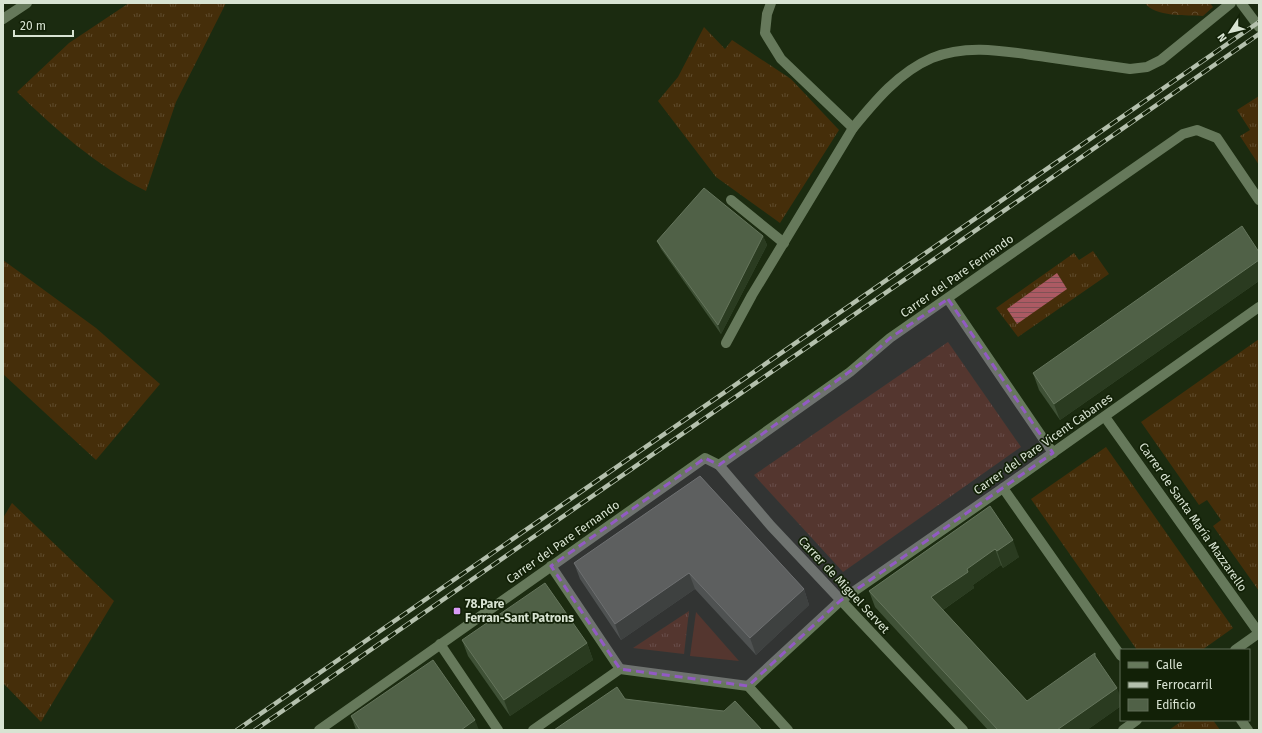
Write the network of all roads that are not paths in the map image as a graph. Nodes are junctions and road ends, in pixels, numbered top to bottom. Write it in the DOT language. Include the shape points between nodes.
graph roads {
  1 [pos="27,3"];
  2 [pos="771,3"];
  3 [pos="1231,3"];
  4 [pos="1241,3"];
  5 [pos="3,19"];
  6 [pos="1259,27"];
  7 [pos="853,128"];
  8 [pos="731,200"];
  9 [pos="1259,200"];
  10 [pos="784,243"];
  11 [pos="948,299"];
  12 [pos="1259,307"];
  13 [pos="726,343"];
  14 [pos="1105,416"];
  15 [pos="1053,453"];
  16 [pos="705,458"];
  17 [pos="719,465"];
  18 [pos="1003,488"];
  19 [pos="551,566"];
  20 [pos="840,601"];
  21 [pos="1259,633"];
  22 [pos="440,644"];
  23 [pos="1236,649"];
  24 [pos="1120,655"];
  25 [pos="620,669"];
  26 [pos="748,686"];
  27 [pos="1136,721"];
  28 [pos="1242,721"];
  29 [pos="331,727"];
  30 [pos="319,730"];
  31 [pos="498,730"];
  32 [pos="533,730"];
  33 [pos="788,730"];
  34 [pos="963,730"];
  35 [pos="1123,730"];
  36 [pos="1248,730"];
  1 -- 5 [label="street"];
  2 -- 7 [label="street" via="765,33 781,59"];
  3 -- 7 [label="street" via="1161,60 1147,67 1130,69 971,49 931,58 902,75"];
  4 -- 6 [label="street"];
  7 -- 10 [label="street"];
  8 -- 10 [label="street"];
  9 -- 11 [label="street, Carrer del Pare Fernando" via="1217,138 1197,130 1183,134"];
  10 -- 13 [label="street"];
  11 -- 15 [label="street"];
  11 -- 17 [label="street, Carrer del Pare Fernando" via="890,338 850,372"];
  12 -- 14 [label="street, Carrer del Pare Vicent Cabanes"];
  14 -- 15 [label="street, Carrer del Pare Vicent Cabanes"];
  14 -- 21 [label="street, Carrer de Santa María Mazzarello"];
  15 -- 18 [label="street, Carrer del Pare Vicent Cabanes"];
  16 -- 17 [label="street, Carrer de Miguel Servet"];
  16 -- 19 [label="street, Carrer del Pare Fernando"];
  17 -- 20 [label="street, Carrer de Miguel Servet"];
  18 -- 20 [label="street, Carrer del Pare Vicent Cabanes"];
  18 -- 24 [label="street"];
  19 -- 22 [label="street, Carrer del Pare Fernando"];
  19 -- 25 [label="street"];
  20 -- 26 [label="street, Carrer del Pare Vicent Cabanes"];
  20 -- 34 [label="street, Carrer de Miguel Servet"];
  21 -- 23 [label="street"];
  22 -- 29 [label="street, Carrer del Pare Fernando"];
  22 -- 31 [label="street"];
  25 -- 26 [label="street"];
  25 -- 32 [label="street"];
  26 -- 33 [label="street"];
  27 -- 35 [label="street"];
  28 -- 36 [label="street"];
  29 -- 30 [label="street, Carrer del Pare Fernando"];
}
